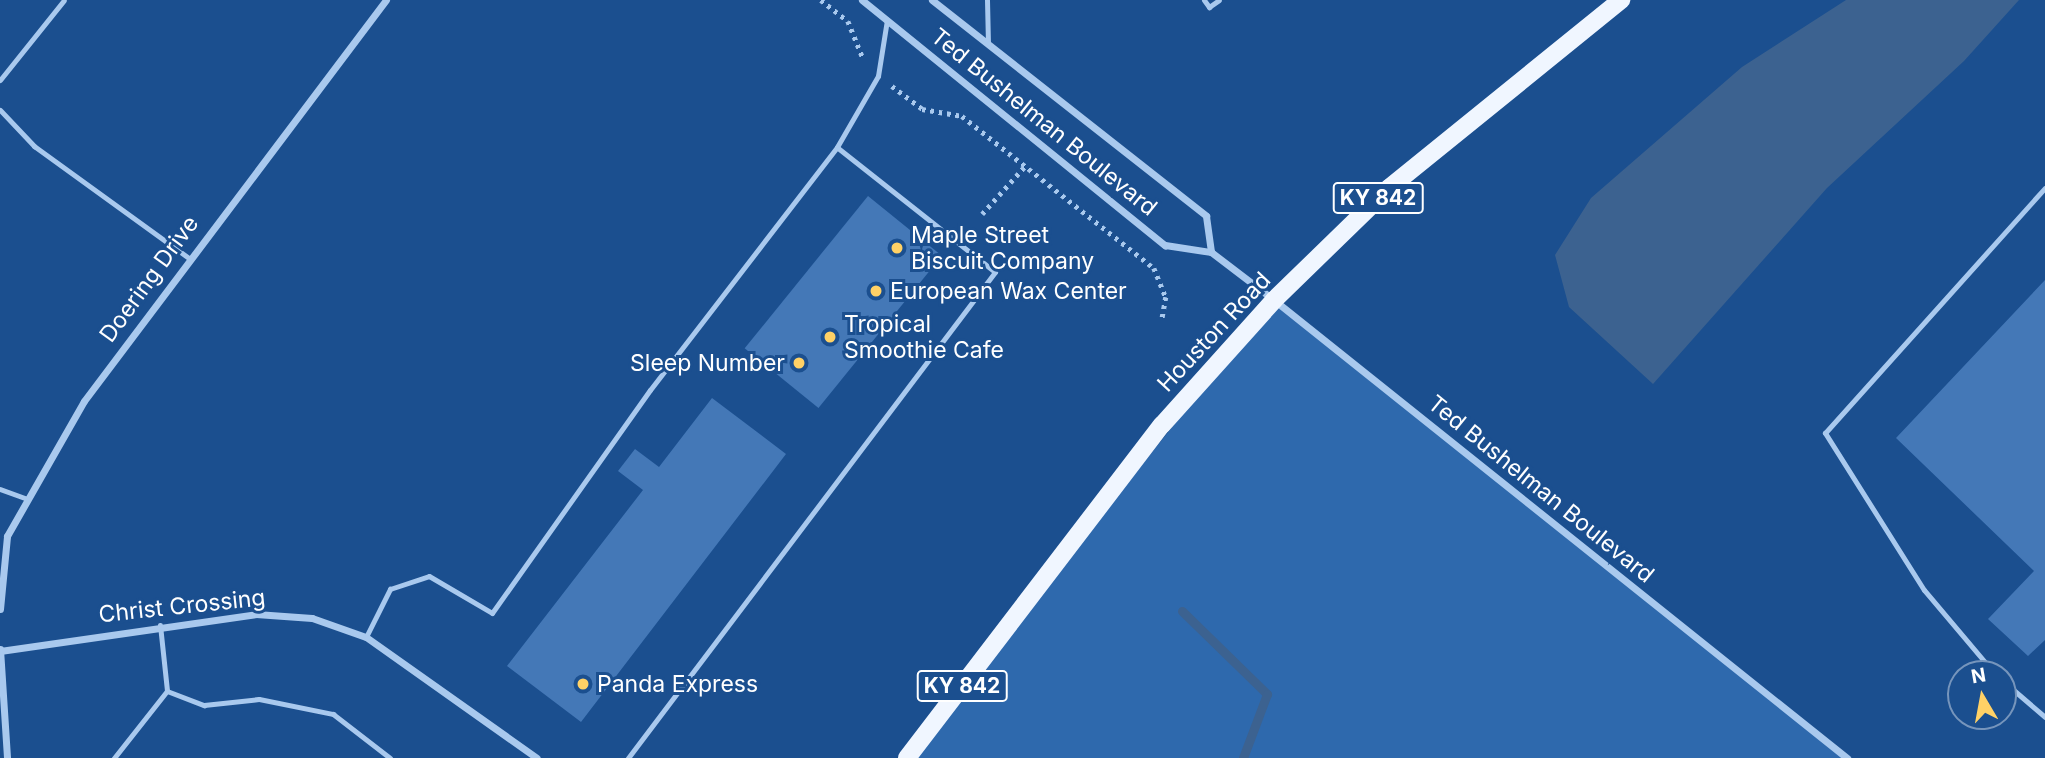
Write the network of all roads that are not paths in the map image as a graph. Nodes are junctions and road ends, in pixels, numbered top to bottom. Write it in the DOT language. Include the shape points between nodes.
graph roads {
  1 [pos="64,0"];
  2 [pos="386,0"];
  3 [pos="862,0"];
  4 [pos="932,0"];
  5 [pos="987,0"];
  6 [pos="1204,0"];
  7 [pos="1219,0"];
  8 [pos="1621,0"];
  9 [pos="887,20"];
  10 [pos="988,44"];
  11 [pos="0,80"];
  12 [pos="0,110"];
  13 [pos="837,146"];
  14 [pos="2045,188"];
  15 [pos="1210,252"];
  16 [pos="189,258"];
  17 [pos="1274,300"];
  18 [pos="0,489"];
  19 [pos="25,499"];
  20 [pos="0,609"];
  21 [pos="160,625"];
  22 [pos="366,636"];
  23 [pos="0,650"];
  24 [pos="1984,660"];
  25 [pos="167,691"];
  26 [pos="2017,693"];
  27 [pos="2045,717"];
  28 [pos="7,758"];
  29 [pos="114,758"];
  30 [pos="390,758"];
  31 [pos="537,758"];
  32 [pos="628,758"];
  33 [pos="907,758"];
  34 [pos="1847,758"];
  1 -- 11 [label="lane"];
  2 -- 16 [label="street, Doering Drive"];
  3 -- 9 [label="street, Ted Bushelman Boulevard"];
  4 -- 10 [label="street, Ted Bushelman Boulevard"];
  5 -- 10 [label="lane"];
  6 -- 7 [label="lane" via="1209,7"];
  8 -- 17 [label="main road, Houston Road / KY 842" via="1389,188"];
  9 -- 13 [label="lane" via="878,76"];
  9 -- 15 [label="street, Ted Bushelman Boulevard" via="1165,245"];
  10 -- 15 [label="street, Ted Bushelman Boulevard" via="1206,216"];
  12 -- 16 [label="lane" via="34,146"];
  13 -- 22 [label="lane" via="659,379 492,613 429,576 390,589"];
  13 -- 32 [label="lane" via="995,272"];
  14 -- 24 [label="lane" via="1825,433 1924,590"];
  15 -- 17 [label="street, Ted Bushelman Boulevard"];
  16 -- 19 [label="street, Doering Drive" via="84,401"];
  17 -- 33 [label="main road, Houston Road / KY 842" via="1162,425"];
  17 -- 34 [label="street, Ted Bushelman Boulevard"];
  18 -- 19 [label="lane"];
  19 -- 20 [label="street, Doering Drive" via="7,536"];
  21 -- 22 [label="street, Christ Crossing" via="256,614 312,618"];
  21 -- 23 [label="street, Christ Crossing"];
  21 -- 25 [label="lane"];
  22 -- 31 [label="street, Christ Crossing"];
  23 -- 28 [label="street"];
  25 -- 29 [label="lane"];
  25 -- 30 [label="lane" via="204,705 259,699 332,714"];
  26 -- 27 [label="lane"];
}
